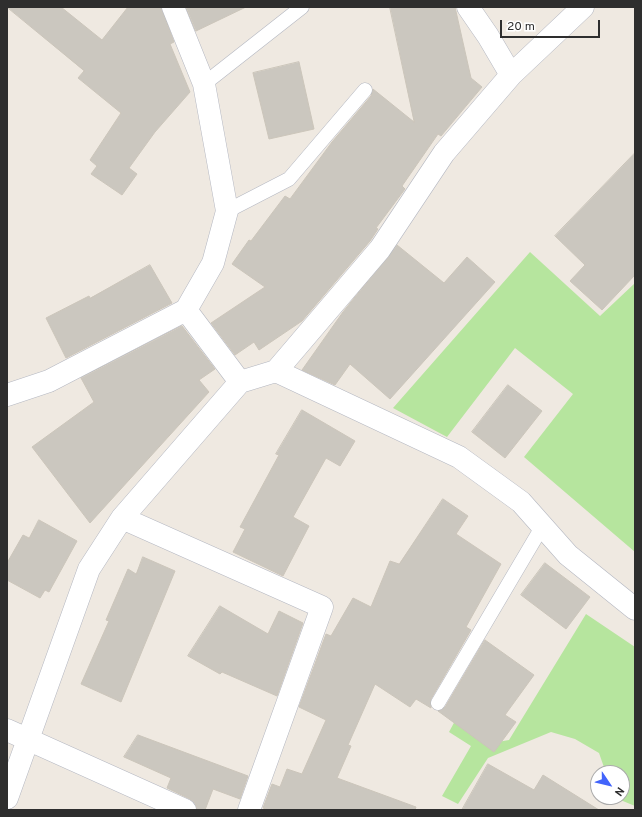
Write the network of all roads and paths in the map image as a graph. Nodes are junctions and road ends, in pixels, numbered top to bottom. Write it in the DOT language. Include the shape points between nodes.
graph roads {
  1 [pos="173,7"];
  2 [pos="302,7"];
  3 [pos="468,7"];
  4 [pos="583,7"];
  5 [pos="511,75"];
  6 [pos="204,84"];
  7 [pos="364,90"];
  8 [pos="227,211"];
  9 [pos="186,310"];
  10 [pos="276,371"];
  11 [pos="240,382"];
  12 [pos="7,395"];
  13 [pos="122,518"];
  14 [pos="542,527"];
  15 [pos="635,609"];
  16 [pos="438,703"];
  17 [pos="7,730"];
  18 [pos="27,740"];
  19 [pos="7,798"];
  20 [pos="185,810"];
  21 [pos="249,810"];
  1 -- 6 [label="street"];
  2 -- 6 [label="lane"];
  3 -- 5 [label="street"];
  4 -- 5 [label="street"];
  5 -- 10 [label="street" via="444,153 380,249"];
  6 -- 8 [label="street"];
  7 -- 8 [label="lane" via="289,179"];
  8 -- 9 [label="street" via="213,264"];
  9 -- 11 [label="street"];
  9 -- 12 [label="street" via="49,381"];
  10 -- 11 [label="street"];
  10 -- 14 [label="street" via="459,457 521,502"];
  11 -- 13 [label="street"];
  13 -- 18 [label="street" via="89,569"];
  13 -- 21 [label="street" via="322,607"];
  14 -- 15 [label="street" via="568,554"];
  14 -- 16 [label="lane"];
  17 -- 18 [label="street"];
  18 -- 19 [label="street"];
  18 -- 20 [label="street"];
}
